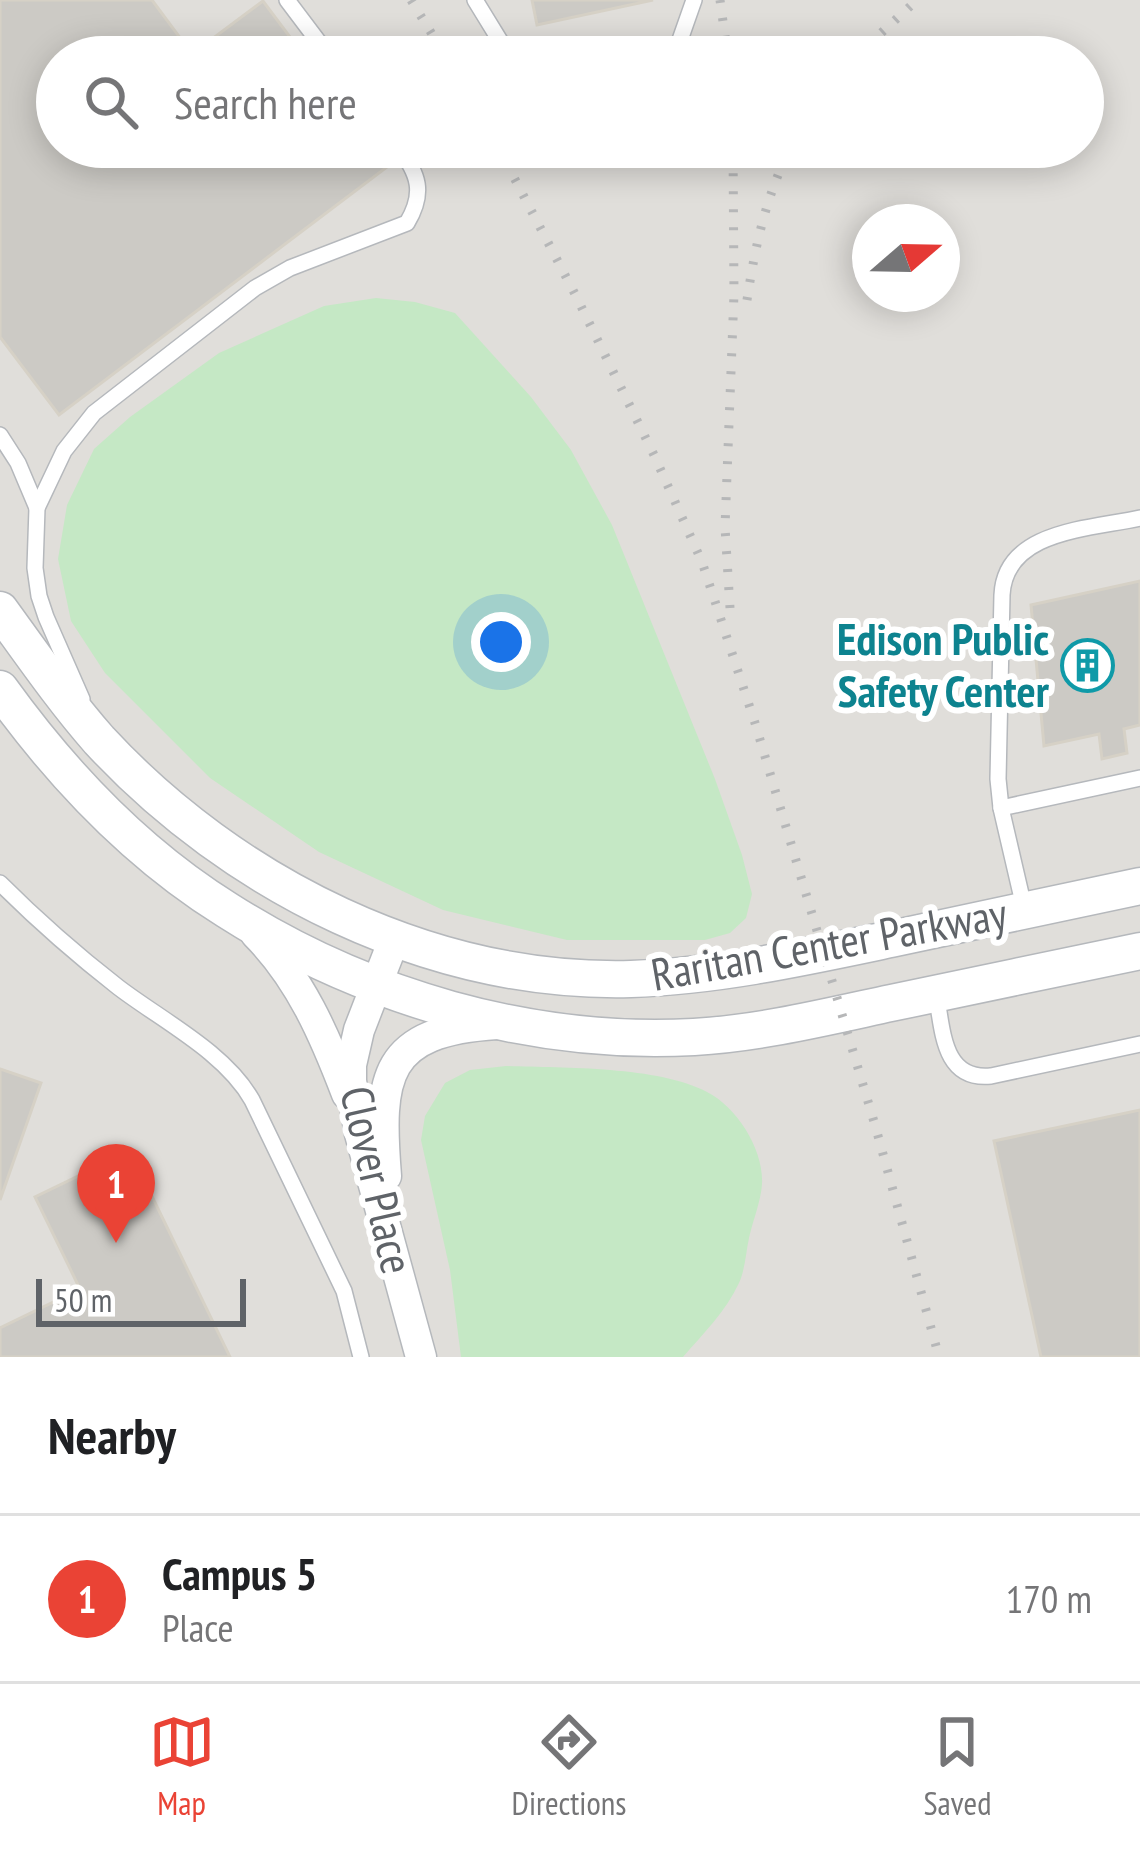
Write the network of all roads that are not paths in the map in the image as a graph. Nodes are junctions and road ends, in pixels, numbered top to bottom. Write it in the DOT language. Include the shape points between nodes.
graph roads {
  1 [pos="286,0"];
  2 [pos="475,0"];
  3 [pos="694,0"];
  4 [pos="314,36"];
  5 [pos="497,36"];
  6 [pos="681,36"];
  7 [pos="410,168"];
  8 [pos="0,435"];
  9 [pos="37,508"];
  10 [pos="1140,518"];
  11 [pos="0,610"];
  12 [pos="0,689"];
  13 [pos="100,740"];
  14 [pos="1140,778"];
  15 [pos="1001,808"];
  16 [pos="0,883"];
  17 [pos="1140,886"];
  18 [pos="1024,910"];
  19 [pos="227,911"];
  20 [pos="395,938"];
  21 [pos="1132,954"];
  22 [pos="376,984"];
  23 [pos="936,994"];
  24 [pos="514,1024"];
  25 [pos="1140,1045"];
  26 [pos="361,1134"];
  27 [pos="399,1277"];
  28 [pos="361,1357"];
  29 [pos="421,1357"];
  1 -- 4 [label="lane"];
  2 -- 5 [label="lane"];
  3 -- 6 [label="lane"];
  7 -- 9 [label="lane" via="417,206 407,223 255,288 94,413 64,451"];
  8 -- 9 [label="lane"];
  9 -- 13 [label="lane" via="39,596"];
  10 -- 15 [label="lane" via="1040,541 1005,572"];
  11 -- 13 [label="street, Raritan Center Parkway"];
  12 -- 19 [label="street, Raritan Center Parkway" via="118,826"];
  13 -- 20 [label="street, Raritan Center Parkway" via="231,854"];
  14 -- 15 [label="lane"];
  15 -- 18 [label="lane"];
  16 -- 28 [label="lane" via="96,970 240,1081 344,1291"];
  17 -- 18 [label="street, Raritan Center Parkway"];
  18 -- 20 [label="street, Raritan Center Parkway" via="776,963 633,979 502,967"];
  19 -- 22 [label="street, Raritan Center Parkway"];
  19 -- 26 [label="street" via="294,982"];
  20 -- 22 [label="street, Clover Place"];
  21 -- 23 [label="street, Raritan Center Parkway"];
  22 -- 24 [label="street, Raritan Center Parkway"];
  22 -- 26 [label="street, Clover Place" via="351,1064"];
  23 -- 24 [label="street, Raritan Center Parkway" via="691,1037"];
  23 -- 25 [label="lane" via="950,1058 975,1077"];
  24 -- 27 [label="street" via="430,1036 401,1054 389,1075 383,1137"];
  26 -- 27 [label="street, Clover Place"];
  27 -- 29 [label="street, Clover Place"];
}
